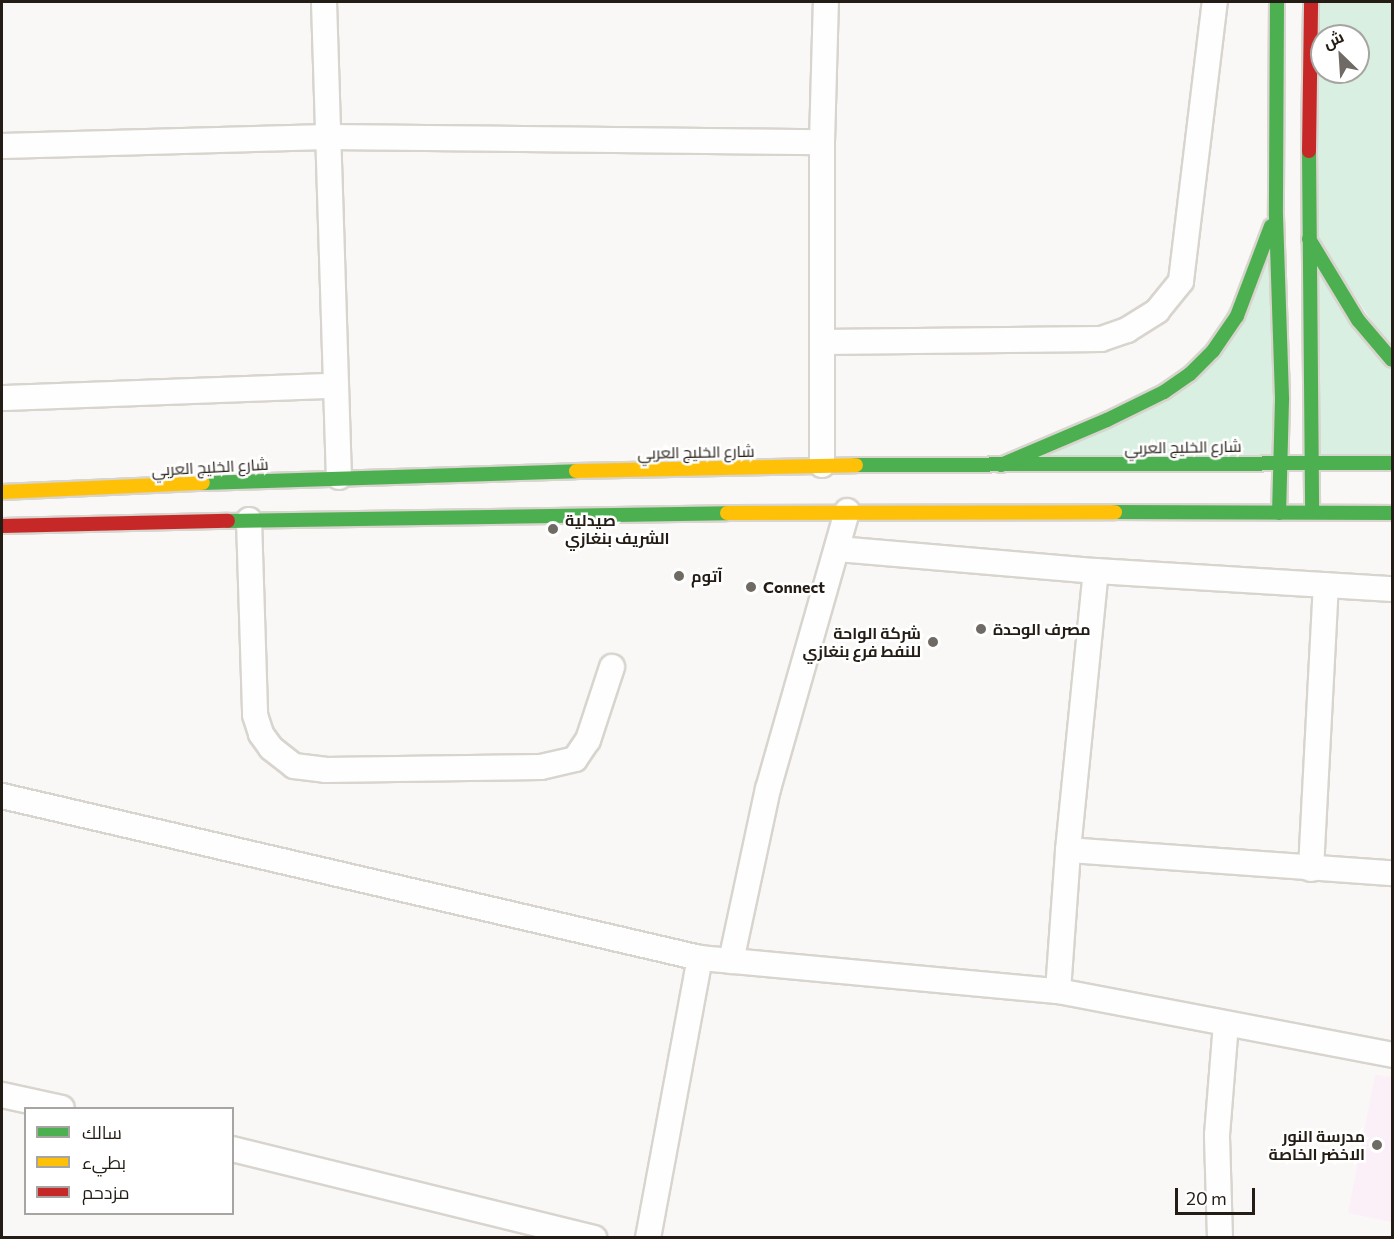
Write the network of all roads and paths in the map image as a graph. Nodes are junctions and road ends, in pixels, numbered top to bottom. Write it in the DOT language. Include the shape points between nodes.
graph roads {
  1 [pos="324,2"];
  2 [pos="826,2"];
  3 [pos="1215,2"];
  4 [pos="1277,2"];
  5 [pos="1311,2"];
  6 [pos="327,137"];
  7 [pos="822,142"];
  8 [pos="2,146"];
  9 [pos="1275,216"];
  10 [pos="1308,237"];
  11 [pos="822,342"];
  12 [pos="1392,360"];
  13 [pos="334,386"];
  14 [pos="2,398"];
  15 [pos="1281,462"];
  16 [pos="1309,462"];
  17 [pos="1392,463"];
  18 [pos="822,465"];
  19 [pos="1001,465"];
  20 [pos="339,477"];
  21 [pos="2,492"];
  22 [pos="847,511"];
  23 [pos="1312,512"];
  24 [pos="1279,513"];
  25 [pos="1392,513"];
  26 [pos="249,520"];
  27 [pos="2,526"];
  28 [pos="838,549"];
  29 [pos="1096,571"];
  30 [pos="1326,585"];
  31 [pos="1392,589"];
  32 [pos="612,667"];
  33 [pos="2,796"];
  34 [pos="1068,850"];
  35 [pos="1311,869"];
  36 [pos="1392,873"];
  37 [pos="700,958"];
  38 [pos="731,961"];
  39 [pos="1058,991"];
  40 [pos="1226,1024"];
  41 [pos="1392,1055"];
  42 [pos="2,1095"];
  43 [pos="57,1107"];
  44 [pos="234,1149"];
  45 [pos="594,1238"];
  46 [pos="648,1238"];
  47 [pos="1220,1238"];
  1 -- 6 [label="street"];
  2 -- 7 [label="street"];
  3 -- 11 [label="street" via="1181,281 1157,311 1127,330 1101,339"];
  4 -- 9 [label="main road"];
  5 -- 10 [label="main road"];
  6 -- 7 [label="street"];
  6 -- 8 [label="street"];
  6 -- 13 [label="street"];
  7 -- 11 [label="street"];
  9 -- 15 [label="main road"];
  9 -- 19 [label="main road" via="1237,316 1213,351 1190,374 1164,392 1107,420"];
  10 -- 12 [label="main road" via="1353,312"];
  10 -- 16 [label="main road"];
  11 -- 18 [label="street"];
  13 -- 14 [label="street"];
  13 -- 20 [label="street"];
  15 -- 16 [label="main road, شارع الخليج العربي"];
  15 -- 19 [label="main road, شارع الخليج العربي"];
  15 -- 24 [label="main road"];
  16 -- 17 [label="main road, شارع الخليج العربي"];
  16 -- 23 [label="main road"];
  18 -- 19 [label="main road, شارع الخليج العربي"];
  18 -- 20 [label="main road, شارع الخليج العربي"];
  20 -- 21 [label="main road, شارع الخليج العربي"];
  22 -- 24 [label="main road"];
  22 -- 26 [label="main road"];
  22 -- 28 [label="street"];
  23 -- 24 [label="main road"];
  23 -- 25 [label="main road"];
  26 -- 27 [label="main road"];
  26 -- 32 [label="street" via="255,715 271,748 294,766 325,770 541,767 575,759 588,740"];
  28 -- 29 [label="street"];
  28 -- 38 [label="street" via="771,778"];
  29 -- 30 [label="street"];
  29 -- 34 [label="street"];
  30 -- 31 [label="street"];
  30 -- 35 [label="street"];
  33 -- 37 [label="street"];
  34 -- 35 [label="street"];
  34 -- 39 [label="street"];
  35 -- 36 [label="street"];
  37 -- 38 [label="street"];
  37 -- 46 [label="street"];
  38 -- 39 [label="street"];
  39 -- 40 [label="street"];
  40 -- 41 [label="street"];
  40 -- 47 [label="street" via="1217,1135"];
  42 -- 43 [label="street"];
  44 -- 45 [label="street"];
}
